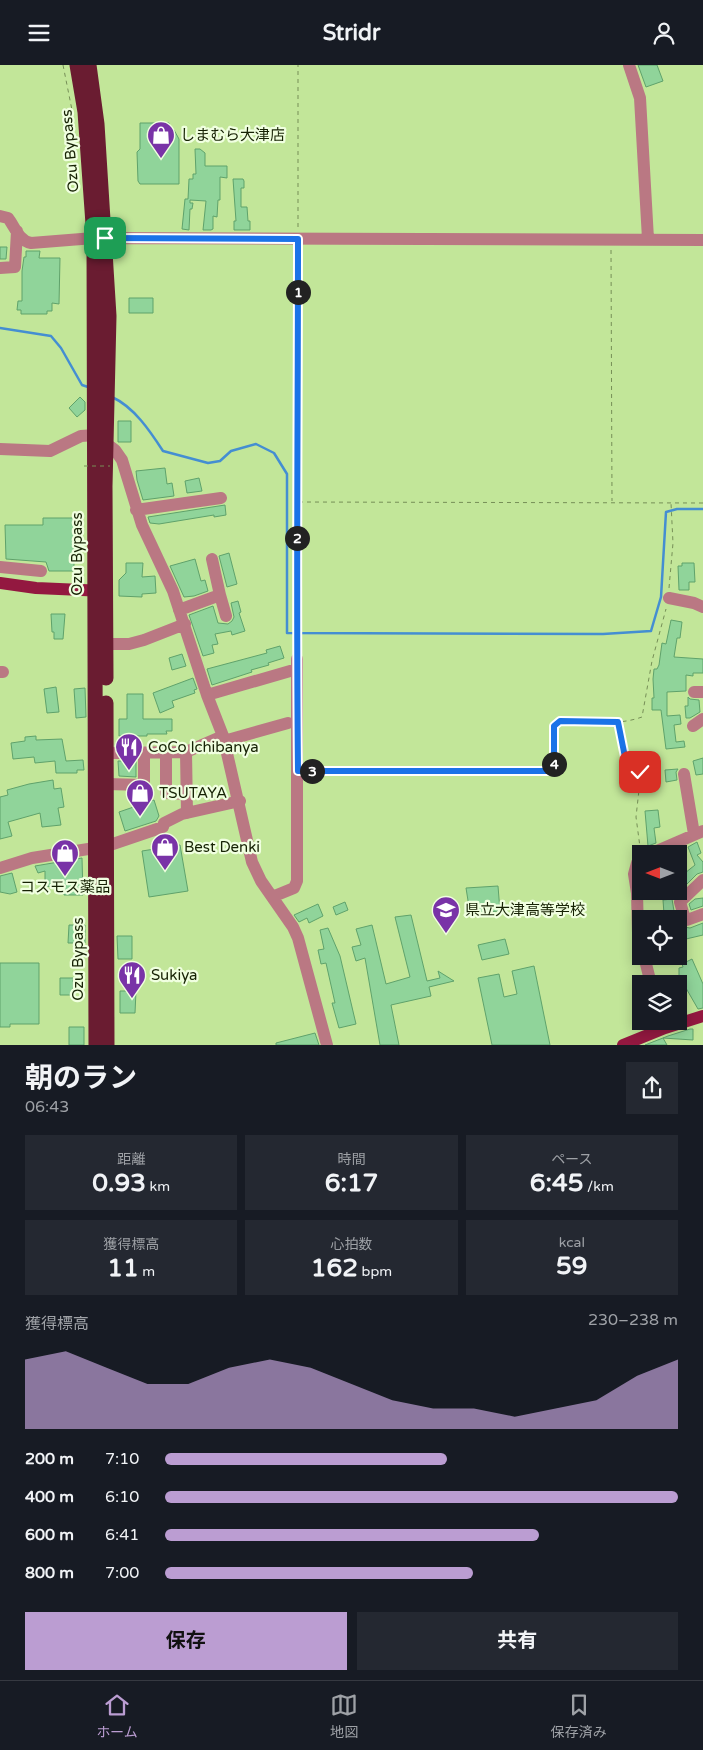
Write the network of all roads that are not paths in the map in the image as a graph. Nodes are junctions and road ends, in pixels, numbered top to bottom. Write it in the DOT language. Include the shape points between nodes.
graph roads {
  1 [pos="76,65"];
  2 [pos="90,65"];
  3 [pos="629,65"];
  4 [pos="0,216"];
  5 [pos="17,231"];
  6 [pos="99,238"];
  7 [pos="648,239"];
  8 [pos="703,239"];
  9 [pos="0,268"];
  10 [pos="100,439"];
  11 [pos="0,449"];
  12 [pos="221,498"];
  13 [pos="136,510"];
  14 [pos="212,559"];
  15 [pos="0,567"];
  16 [pos="40,571"];
  17 [pos="0,583"];
  18 [pos="100,591"];
  19 [pos="220,595"];
  20 [pos="669,598"];
  21 [pos="703,607"];
  22 [pos="180,610"];
  23 [pos="226,616"];
  24 [pos="184,624"];
  25 [pos="106,644"];
  26 [pos="207,695"];
  27 [pos="288,723"];
  28 [pos="224,738"];
  29 [pos="106,753"];
  30 [pos="144,753"];
  31 [pos="166,753"];
  32 [pos="186,753"];
  33 [pos="684,774"];
  34 [pos="107,784"];
  35 [pos="186,794"];
  36 [pos="240,801"];
  37 [pos="187,813"];
  38 [pos="699,833"];
  39 [pos="666,845"];
  40 [pos="101,846"];
  41 [pos="0,868"];
  42 [pos="703,880"];
  43 [pos="272,897"];
  44 [pos="703,914"];
  45 [pos="703,1017"];
  46 [pos="687,1020"];
  47 [pos="654,1030"];
  48 [pos="96,1045"];
  49 [pos="107,1045"];
  50 [pos="327,1045"];
  51 [pos="625,1045"];
  1 -- 6 [label="highway, Ozu Bypass" via="85,112"];
  2 -- 6 [label="highway, Ozu Bypass" via="97,123"];
  3 -- 7 [label="street" via="640,98"];
  4 -- 5 [label="street" via="8,218"];
  5 -- 6 [label="street" via="25,242 31,243"];
  5 -- 9 [label="street" via="15,267"];
  6 -- 7 [label="street"];
  6 -- 10 [label="highway, Ozu Bypass" via="109,316"];
  7 -- 8 [label="street"];
  10 -- 11 [label="street" via="81,437 50,451"];
  10 -- 13 [label="street" via="122,460"];
  10 -- 18 [label="highway, Ozu Bypass"];
  12 -- 13 [label="street"];
  13 -- 22 [label="street"];
  14 -- 19 [label="street"];
  15 -- 16 [label="street"];
  17 -- 18 [label="main road"];
  18 -- 25 [label="highway, Ozu Bypass"];
  18 -- 40 [label="highway, Ozu Bypass"];
  19 -- 22 [label="street"];
  19 -- 23 [label="street"];
  20 -- 21 [label="street"];
  22 -- 24 [label="street"];
  24 -- 25 [label="street" via="144,640"];
  24 -- 26 [label="street"];
  25 -- 29 [label="highway, Ozu Bypass"];
  26 -- 28 [label="street"];
  26 -- 43 [label="street" via="297,664 297,881 294,888"];
  27 -- 28 [label="street"];
  28 -- 32 [label="street"];
  28 -- 36 [label="street"];
  29 -- 30 [label="street"];
  29 -- 34 [label="highway, Ozu Bypass"];
  30 -- 31 [label="street"];
  30 -- 34 [label="street" via="144,785"];
  31 -- 32 [label="street"];
  31 -- 35 [label="street" via="166,793"];
  32 -- 35 [label="street"];
  33 -- 38 [label="street"];
  34 -- 40 [label="highway, Ozu Bypass"];
  35 -- 37 [label="street"];
  36 -- 37 [label="street"];
  36 -- 43 [label="street" via="252,862"];
  37 -- 40 [label="street" via="164,823 163,827"];
  38 -- 39 [label="street"];
  40 -- 41 [label="street" via="32,858"];
  40 -- 48 [label="highway, Ozu Bypass"];
  40 -- 49 [label="highway, Ozu Bypass"];
  42 -- 44 [label="street" via="680,902 687,920"];
  43 -- 50 [label="street" via="298,939"];
  45 -- 46 [label="main road"];
  47 -- 51 [label="main road"];
}
